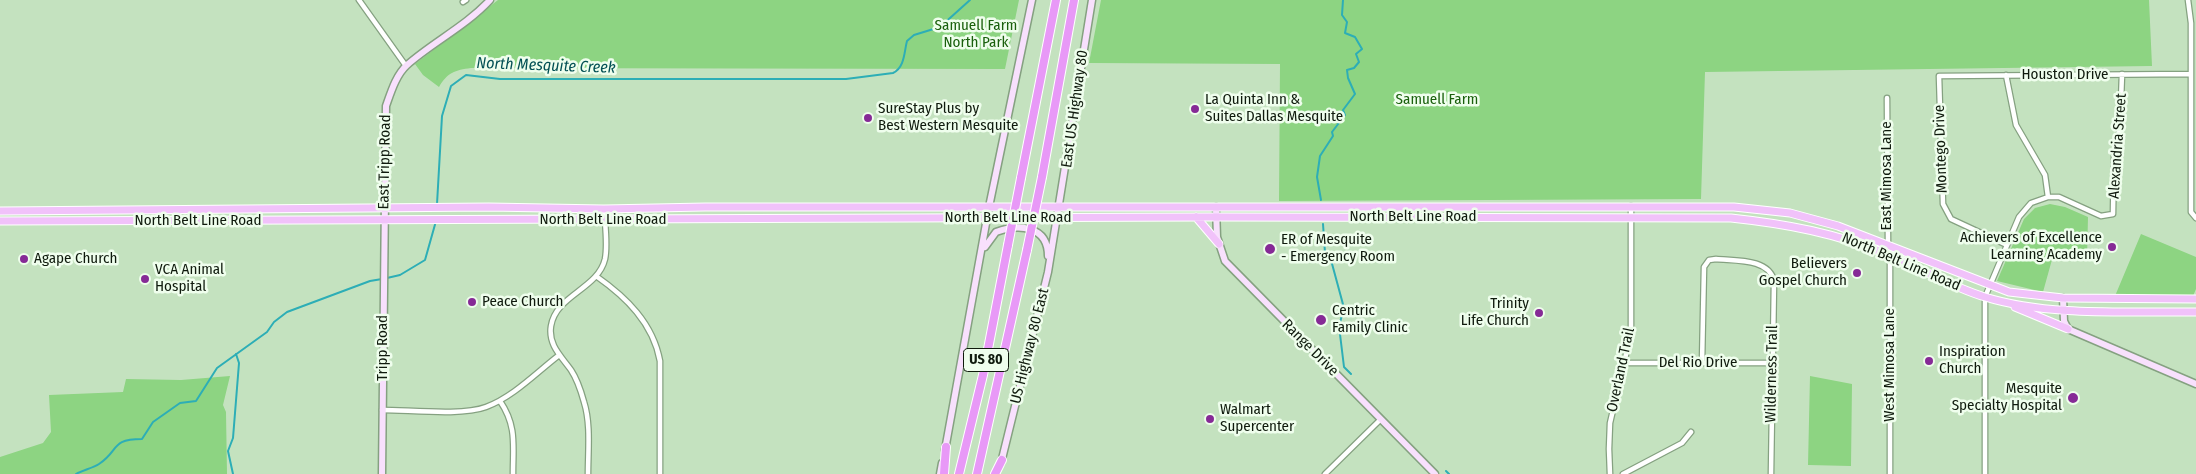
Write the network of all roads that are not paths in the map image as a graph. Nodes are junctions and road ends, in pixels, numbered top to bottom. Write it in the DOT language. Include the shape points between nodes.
graph roads {
  1 [pos="359,0"];
  2 [pos="490,0"];
  3 [pos="1032,0"];
  4 [pos="1056,0"];
  5 [pos="1074,0"];
  6 [pos="1092,0"];
  7 [pos="2188,0"];
  8 [pos="2194,23"];
  9 [pos="406,66"];
  10 [pos="2122,74"];
  11 [pos="2191,74"];
  12 [pos="2006,75"];
  13 [pos="1938,76"];
  14 [pos="1887,98"];
  15 [pos="2048,197"];
  16 [pos="1631,206"];
  17 [pos="705,207"];
  18 [pos="716,207"];
  19 [pos="799,207"];
  20 [pos="989,207"];
  21 [pos="1060,207"];
  22 [pos="1143,207"];
  23 [pos="1216,207"];
  24 [pos="1413,207"];
  25 [pos="384,208"];
  26 [pos="791,208"];
  27 [pos="604,209"];
  28 [pos="0,210"];
  29 [pos="9,210"];
  30 [pos="170,211"];
  31 [pos="1143,217"];
  32 [pos="1196,217"];
  33 [pos="1217,217"];
  34 [pos="1413,217"];
  35 [pos="1632,217"];
  36 [pos="709,218"];
  37 [pos="799,218"];
  38 [pos="988,218"];
  39 [pos="1058,218"];
  40 [pos="2196,218"];
  41 [pos="791,219"];
  42 [pos="605,220"];
  43 [pos="0,221"];
  44 [pos="9,221"];
  45 [pos="170,221"];
  46 [pos="384,221"];
  47 [pos="1219,244"];
  48 [pos="1888,244"];
  49 [pos="2007,245"];
  50 [pos="982,252"];
  51 [pos="1890,255"];
  52 [pos="1048,272"];
  53 [pos="596,276"];
  54 [pos="1990,286"];
  55 [pos="1985,297"];
  56 [pos="2063,298"];
  57 [pos="2196,299"];
  58 [pos="2001,301"];
  59 [pos="2062,310"];
  60 [pos="2196,312"];
  61 [pos="2068,329"];
  62 [pos="558,356"];
  63 [pos="1624,363"];
  64 [pos="1702,363"];
  65 [pos="1772,363"];
  66 [pos="2196,384"];
  67 [pos="500,401"];
  68 [pos="382,410"];
  69 [pos="1381,420"];
  70 [pos="1691,432"];
  71 [pos="946,447"];
  72 [pos="1002,460"];
  73 [pos="382,474"];
  74 [pos="513,474"];
  75 [pos="588,474"];
  76 [pos="660,474"];
  77 [pos="940,474"];
  78 [pos="944,474"];
  79 [pos="959,474"];
  80 [pos="977,474"];
  81 [pos="997,474"];
  82 [pos="1325,474"];
  83 [pos="1435,474"];
  84 [pos="1610,474"];
  85 [pos="1623,474"];
  86 [pos="1771,474"];
  87 [pos="1890,474"];
  88 [pos="1985,474"];
  1 -- 9 [label="street"];
  2 -- 9 [label="main road, East Tripp Road" via="451,34"];
  3 -- 20 [label="main road"];
  4 -- 79 [label="highway, US 80, bridge" via="983,374"];
  5 -- 80 [label="highway, US 80, bridge" via="1006,356"];
  6 -- 21 [label="main road, East US Highway 80"];
  7 -- 8 [label="street"];
  8 -- 11 [label="street"];
  9 -- 25 [label="main road, East Tripp Road" via="392,88 386,106"];
  10 -- 11 [label="street, Houston Drive"];
  10 -- 12 [label="street, Houston Drive"];
  10 -- 15 [label="street, Alexandria Street" via="2120,127 2114,157 2114,211 2110,216 2101,216 2059,197"];
  11 -- 40 [label="street" via="2191,212"];
  12 -- 13 [label="street, Houston Drive"];
  12 -- 15 [label="street" via="2016,125 2045,175"];
  13 -- 49 [label="street, Montego Drive" via="1944,204 1951,219"];
  14 -- 48 [label="street, East Mimosa Lane"];
  15 -- 49 [label="street" via="2036,200 2022,211"];
  16 -- 24 [label="main road, North Belt Line Road"];
  16 -- 35 [label="street, Overland Trail"];
  16 -- 48 [label="main road, North Belt Line Road" via="1734,208 1790,213"];
  17 -- 18 [label="main road, North Belt Line Road"];
  17 -- 27 [label="main road, North Belt Line Road"];
  17 -- 36 [label="main road"];
  18 -- 26 [label="main road, North Belt Line Road"];
  18 -- 36 [label="main road"];
  19 -- 20 [label="main road, North Belt Line Road"];
  19 -- 26 [label="main road, North Belt Line Road"];
  19 -- 37 [label="main road"];
  20 -- 21 [label="main road, North Belt Line Road"];
  20 -- 38 [label="main road"];
  21 -- 22 [label="main road, North Belt Line Road"];
  21 -- 39 [label="main road, East US Highway 80"];
  22 -- 23 [label="main road, North Belt Line Road"];
  22 -- 31 [label="main road"];
  23 -- 24 [label="main road, North Belt Line Road"];
  23 -- 33 [label="main road, Range Drive"];
  24 -- 34 [label="main road"];
  25 -- 27 [label="main road, North Belt Line Road"];
  25 -- 30 [label="main road, North Belt Line Road"];
  25 -- 46 [label="main road, East Tripp Road"];
  26 -- 41 [label="main road"];
  27 -- 42 [label="street"];
  28 -- 29 [label="main road, North Belt Line Road"];
  29 -- 30 [label="main road, North Belt Line Road"];
  29 -- 44 [label="main road"];
  30 -- 45 [label="main road"];
  31 -- 32 [label="main road, North Belt Line Road"];
  31 -- 39 [label="main road, North Belt Line Road"];
  32 -- 33 [label="main road, North Belt Line Road"];
  32 -- 47 [label="main road"];
  33 -- 34 [label="main road, North Belt Line Road"];
  33 -- 47 [label="main road, Range Drive"];
  34 -- 35 [label="main road, North Belt Line Road"];
  35 -- 51 [label="main road, North Belt Line Road" via="1731,218 1787,224 1834,234"];
  35 -- 63 [label="street, Overland Trail" via="1631,333"];
  36 -- 41 [label="main road, North Belt Line Road"];
  36 -- 42 [label="main road, North Belt Line Road"];
  37 -- 38 [label="main road, North Belt Line Road"];
  37 -- 41 [label="main road, North Belt Line Road"];
  38 -- 39 [label="main road, North Belt Line Road"];
  38 -- 50 [label="main road"];
  39 -- 52 [label="main road, US Highway 80 East"];
  42 -- 46 [label="main road, North Belt Line Road"];
  42 -- 53 [label="street" via="604,260"];
  43 -- 44 [label="main road, North Belt Line Road"];
  44 -- 45 [label="main road, North Belt Line Road"];
  45 -- 46 [label="main road, North Belt Line Road"];
  46 -- 68 [label="main road, Tripp Road"];
  47 -- 69 [label="main road, Range Drive" via="1225,260 1254,292"];
  48 -- 51 [label="street, East Mimosa Lane"];
  48 -- 54 [label="main road, North Belt Line Road"];
  49 -- 54 [label="street"];
  50 -- 52 [label="main road" via="993,234 1004,229 1036,231 1046,240"];
  50 -- 71 [label="main road"];
  51 -- 55 [label="main road, North Belt Line Road" via="1930,276"];
  51 -- 87 [label="street, West Mimosa Lane"];
  52 -- 72 [label="main road, US Highway 80 East"];
  53 -- 62 [label="street" via="563,304 553,318 552,341"];
  53 -- 76 [label="street" via="630,303 656,343 660,361"];
  54 -- 55 [label="street"];
  54 -- 56 [label="main road, North Belt Line Road" via="2009,292"];
  55 -- 58 [label="main road, North Belt Line Road"];
  55 -- 88 [label="street"];
  56 -- 57 [label="main road, North Belt Line Road"];
  56 -- 59 [label="main road"];
  58 -- 59 [label="main road"];
  58 -- 61 [label="main road"];
  59 -- 60 [label="main road"];
  59 -- 61 [label="main road"];
  61 -- 66 [label="main road"];
  62 -- 67 [label="street"];
  62 -- 75 [label="street" via="571,370 585,404"];
  63 -- 64 [label="street, Del Rio Drive"];
  63 -- 84 [label="street, Overland Trail" via="1610,423"];
  64 -- 65 [label="street, Del Rio Drive"];
  64 -- 65 [label="street, Wilderness Trail" via="1702,277 1709,260 1763,265 1773,274"];
  65 -- 86 [label="street, Wilderness Trail"];
  67 -- 68 [label="street" via="468,410"];
  67 -- 74 [label="street" via="512,425"];
  68 -- 73 [label="main road, Tripp Road"];
  69 -- 82 [label="street"];
  69 -- 83 [label="main road, Range Drive"];
  70 -- 85 [label="street" via="1682,443"];
  71 -- 77 [label="main road"];
  71 -- 78 [label="highway"];
  72 -- 81 [label="highway"];
}
